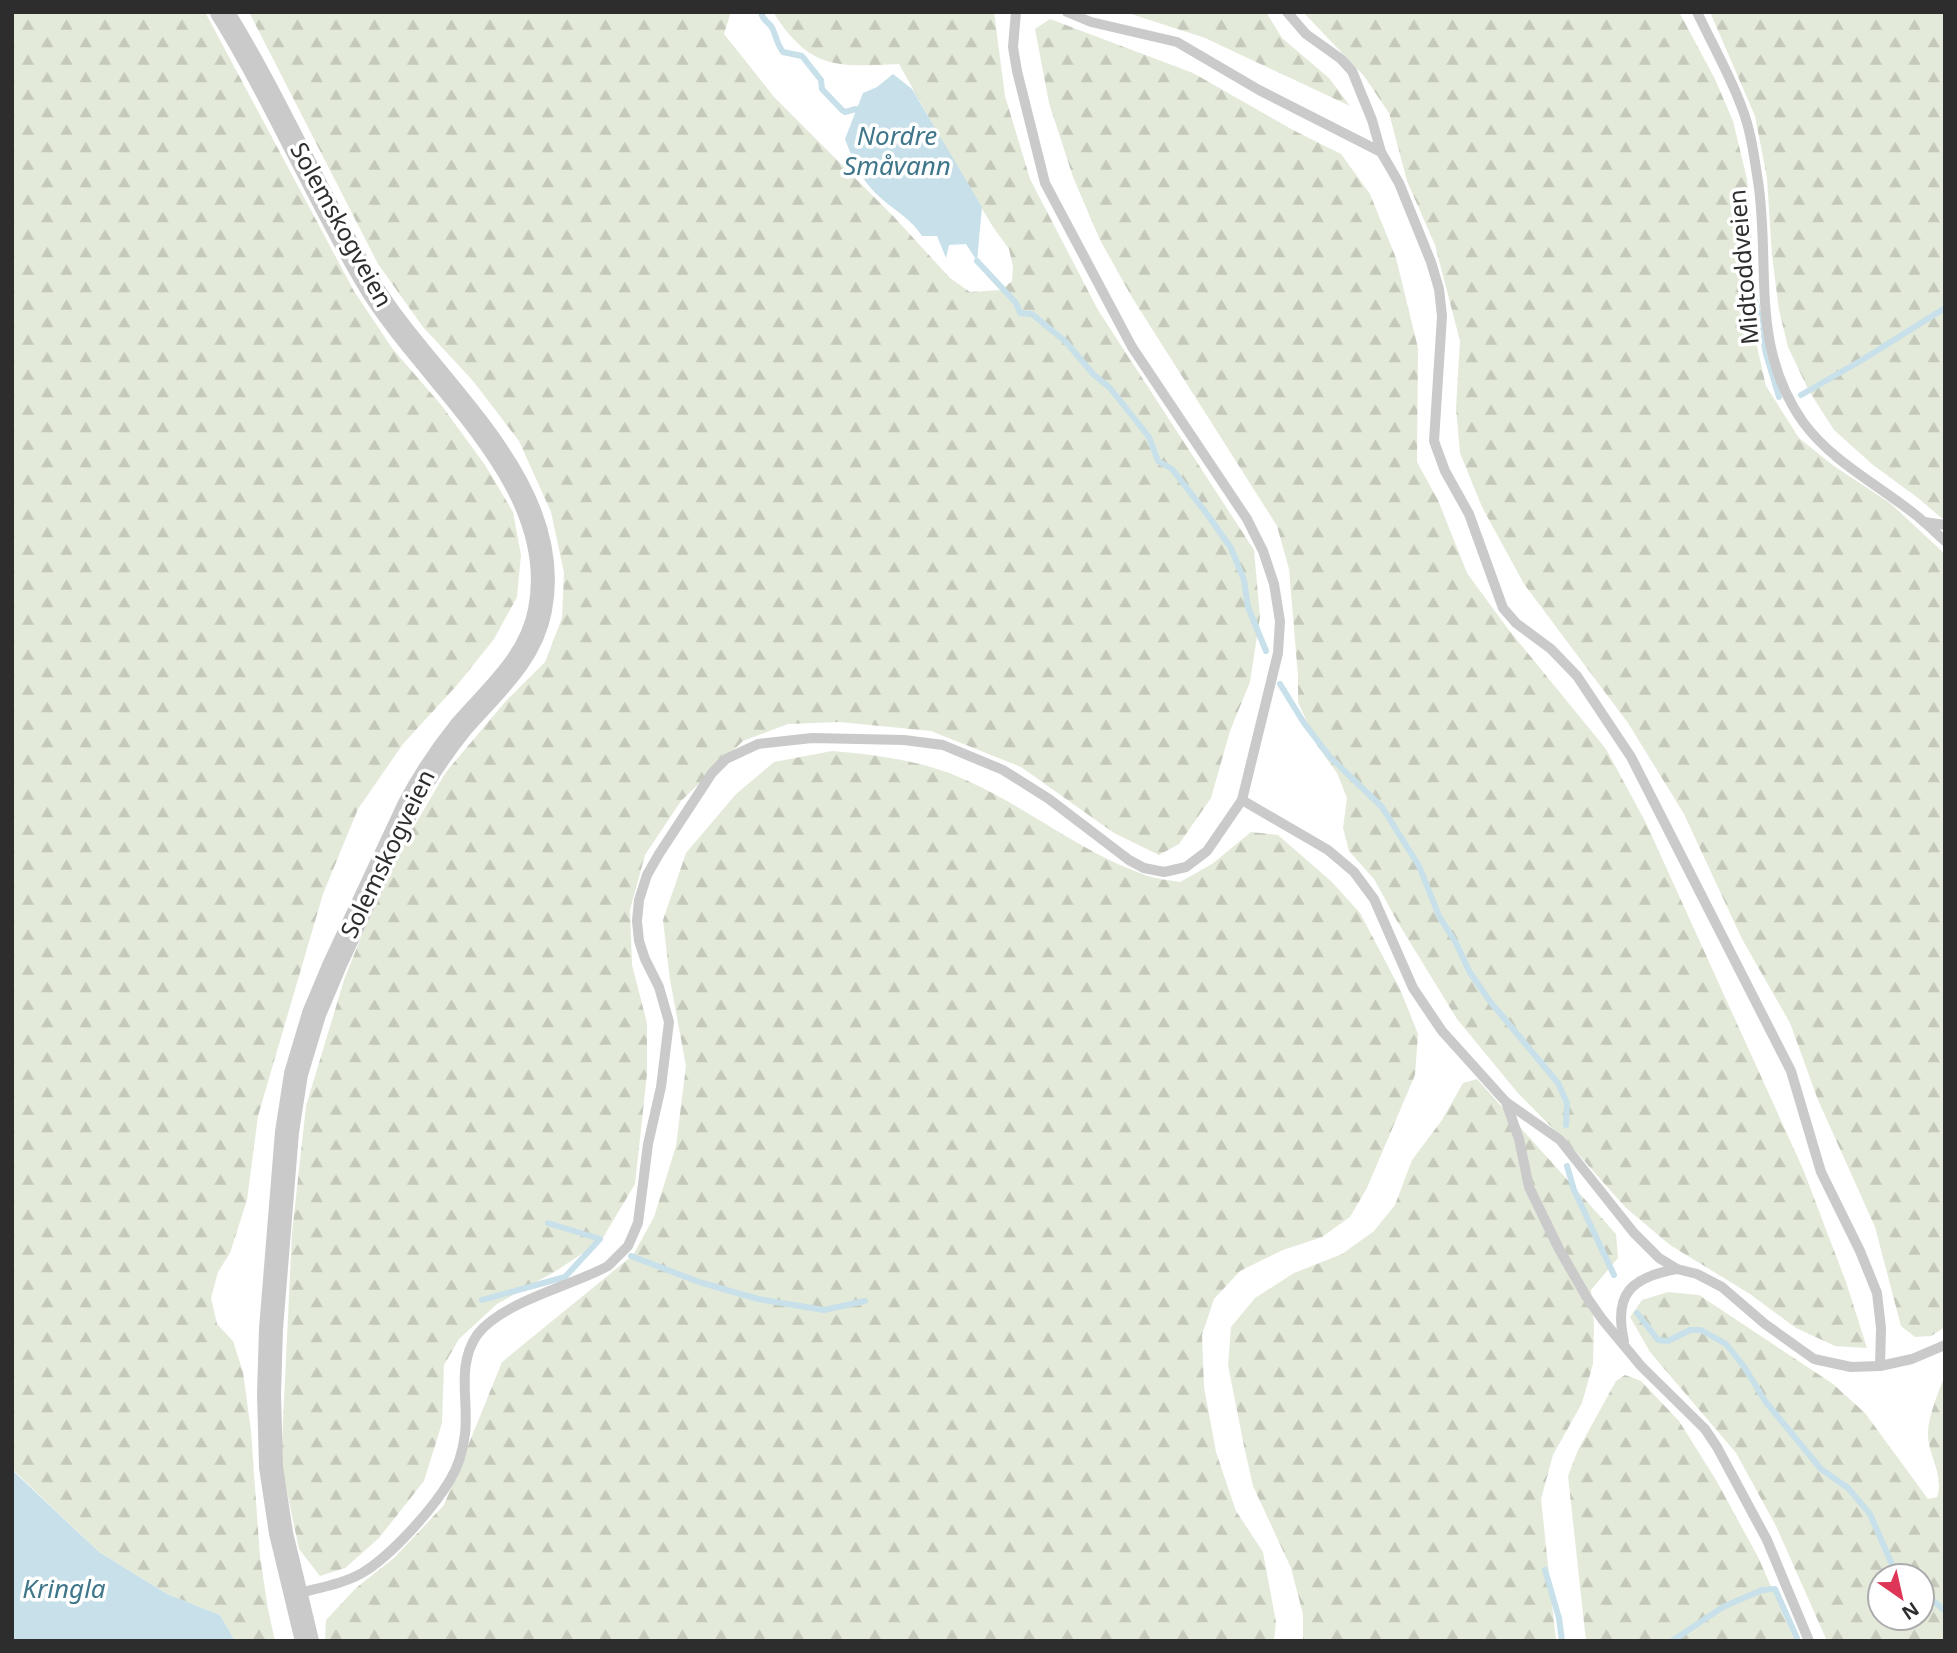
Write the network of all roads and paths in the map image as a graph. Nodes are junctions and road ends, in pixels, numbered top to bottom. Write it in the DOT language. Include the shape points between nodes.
graph roads {
  1 [pos="222,12"];
  2 [pos="1016,12"];
  3 [pos="1067,12"];
  4 [pos="1287,12"];
  5 [pos="1697,12"];
  6 [pos="1381,152"];
  7 [pos="1924,522"];
  8 [pos="1945,525"];
  9 [pos="1945,541"];
  10 [pos="1242,800"];
  11 [pos="1506,1102"];
  12 [pos="1677,1269"];
  13 [pos="1624,1345"];
  14 [pos="1945,1345"];
  15 [pos="1880,1366"];
  16 [pos="295,1594"];
  17 [pos="307,1641"];
  18 [pos="1809,1641"];
  1 -- 16 [label="street, Solemskogveien" via="370,286 476,423 515,483 531,520 543,574 540,612 519,661 423,778 318,1002 301,1055 268,1291 271,1467"];
  2 -- 10 [label="lane" via="1013,47 1017,71 1045,183 1132,347 1247,519 1274,584 1280,621 1278,653"];
  3 -- 6 [label="lane" via="1177,42"];
  4 -- 6 [label="lane" via="1306,34 1352,71"];
  5 -- 7 [label="lane, Midtoddveien" via="1750,133 1764,232 1764,314 1782,383 1817,439"];
  6 -- 15 [label="lane" via="1399,183 1439,289 1442,316 1434,442 1445,471 1469,513 1503,608 1577,676 1631,757 1791,1071 1821,1172 1877,1293"];
  7 -- 8 [label="lane"];
  7 -- 9 [label="lane, Midtoddveien"];
  10 -- 11 [label="lane" via="1328,850 1354,872 1374,899 1423,1006"];
  10 -- 16 [label="lane" via="1207,851 1186,867 1164,872 1129,860 1003,770 943,745 812,738 758,744 726,759 659,854 639,900 639,941 669,1022 642,1209 628,1246 608,1266 486,1324 465,1363 465,1433 450,1480 376,1563 360,1574"];
  11 -- 12 [label="lane" via="1560,1140 1634,1233"];
  11 -- 13 [label="lane" via="1529,1187 1553,1237 1586,1296"];
  12 -- 13 [label="lane" via="1642,1278 1628,1291 1620,1317"];
  12 -- 15 [label="lane" via="1722,1287 1814,1359 1851,1367"];
  13 -- 18 [label="lane" via="1717,1447 1767,1540"];
  14 -- 15 [label="lane"];
  16 -- 17 [label="street, Solemskogveien"];
}
